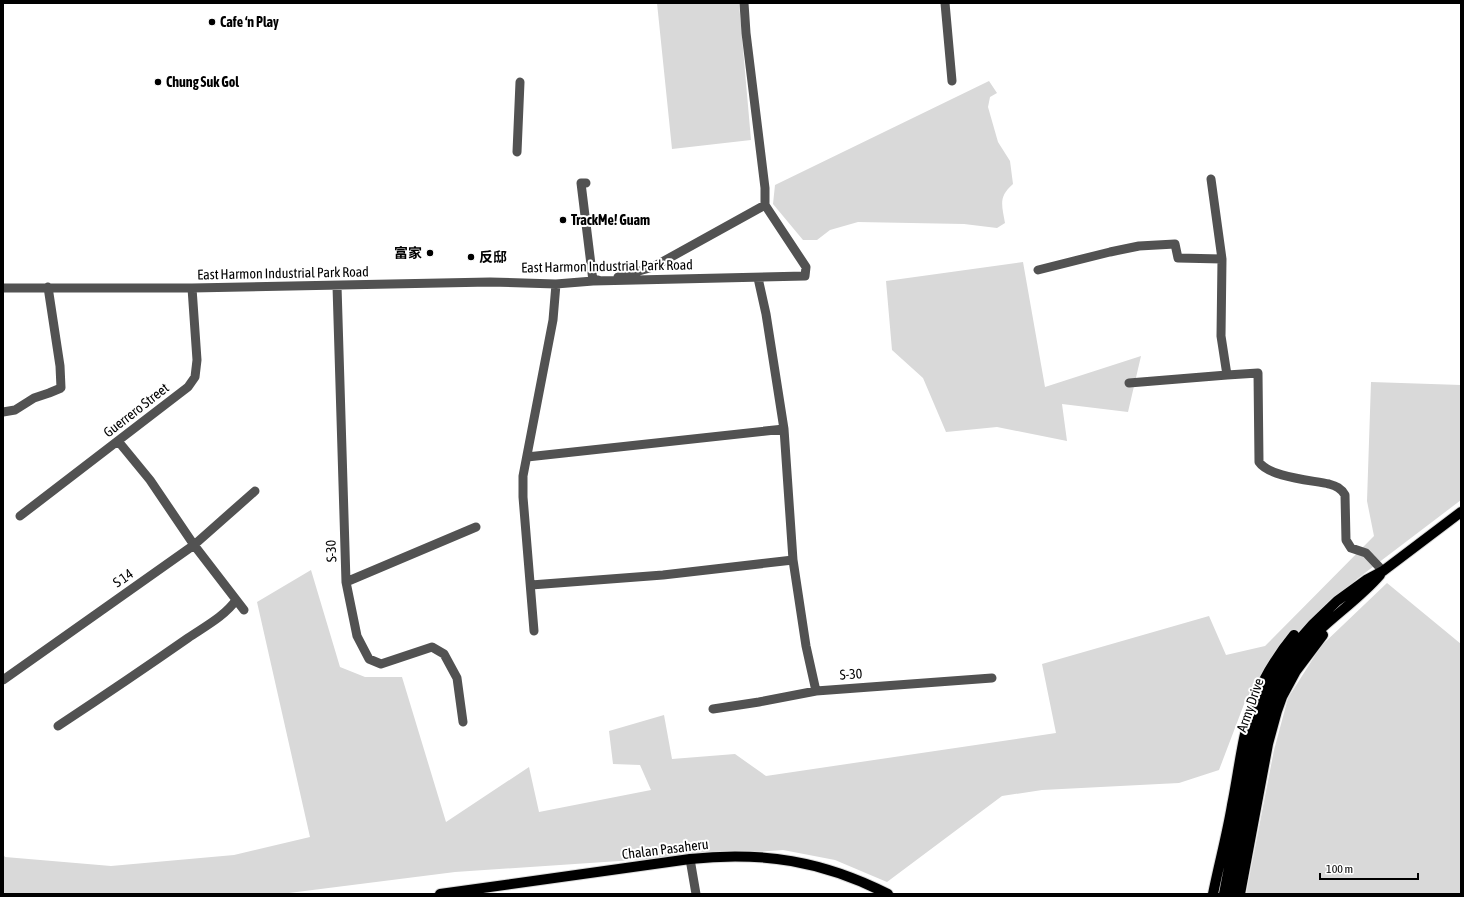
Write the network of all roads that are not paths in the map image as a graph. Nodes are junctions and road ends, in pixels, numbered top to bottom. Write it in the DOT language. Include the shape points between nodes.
graph roads {
  1 [pos="744,3"];
  2 [pos="945,3"];
  3 [pos="952,80"];
  4 [pos="520,82"];
  5 [pos="516,152"];
  6 [pos="1211,179"];
  7 [pos="586,182"];
  8 [pos="765,205"];
  9 [pos="1222,259"];
  10 [pos="1038,270"];
  11 [pos="758,278"];
  12 [pos="593,281"];
  13 [pos="556,284"];
  14 [pos="337,286"];
  15 [pos="48,287"];
  16 [pos="3,288"];
  17 [pos="192,288"];
  18 [pos="1227,375"];
  19 [pos="1128,383"];
  20 [pos="3,412"];
  21 [pos="784,429"];
  22 [pos="118,441"];
  23 [pos="526,457"];
  24 [pos="255,491"];
  25 [pos="1461,512"];
  26 [pos="20,516"];
  27 [pos="476,527"];
  28 [pos="194,545"];
  29 [pos="793,560"];
  30 [pos="1383,572"];
  31 [pos="346,582"];
  32 [pos="531,585"];
  33 [pos="1355,593"];
  34 [pos="236,600"];
  35 [pos="244,610"];
  36 [pos="534,632"];
  37 [pos="992,678"];
  38 [pos="3,680"];
  39 [pos="816,691"];
  40 [pos="713,709"];
  41 [pos="463,722"];
  42 [pos="58,726"];
  43 [pos="690,859"];
  44 [pos="440,894"];
  45 [pos="696,894"];
  46 [pos="888,894"];
  47 [pos="1214,894"];
  48 [pos="1224,894"];
  49 [pos="1232,894"];
  50 [pos="1240,894"];
  1 -- 8 [label="street"];
  2 -- 3 [label="street"];
  4 -- 5 [label="street"];
  6 -- 9 [label="street"];
  7 -- 12 [label="street" via="581,183"];
  8 -- 11 [label="street, East Harmon Industrial Park Road" via="806,267 805,276"];
  8 -- 12 [label="street" via="653,267 624,276"];
  9 -- 10 [label="street" via="1178,258 1175,244 1139,246"];
  9 -- 18 [label="street" via="1220,336"];
  11 -- 12 [label="street, East Harmon Industrial Park Road"];
  11 -- 21 [label="street"];
  12 -- 13 [label="street, East Harmon Industrial Park Road"];
  13 -- 14 [label="street, East Harmon Industrial Park Road" via="490,282"];
  13 -- 23 [label="street" via="553,320"];
  14 -- 17 [label="street, East Harmon Industrial Park Road"];
  14 -- 31 [label="street, S-30"];
  15 -- 16 [label="street, East Harmon Industrial Park Road"];
  15 -- 17 [label="street, East Harmon Industrial Park Road"];
  15 -- 20 [label="street" via="61,388 34,398 15,410"];
  17 -- 22 [label="street, Guerrero Street" via="197,360 195,377 188,387"];
  18 -- 19 [label="street"];
  18 -- 30 [label="street" via="1258,373 1259,462 1262,466 1267,470 1336,486 1342,490 1345,495 1346,540 1351,548 1366,553"];
  21 -- 23 [label="street"];
  21 -- 29 [label="street"];
  22 -- 26 [label="street, Guerrero Street"];
  22 -- 28 [label="street" via="150,480"];
  23 -- 32 [label="street" via="522,497"];
  24 -- 28 [label="street, S 14"];
  25 -- 30 [label="main road, Army Drive"];
  27 -- 31 [label="street"];
  28 -- 34 [label="street"];
  28 -- 38 [label="street, S 14"];
  29 -- 32 [label="street" via="663,575"];
  29 -- 39 [label="street" via="806,646"];
  30 -- 33 [label="main road, Army Drive"];
  31 -- 41 [label="street, S-30" via="357,636 369,659 381,664 432,647 444,654 457,678"];
  32 -- 36 [label="street"];
  33 -- 47 [label="main road" via="1321,608 1296,632 1276,658 1260,688 1249,721"];
  33 -- 48 [label="main road, Army Drive" via="1324,612 1283,663 1267,691 1252,741"];
  33 -- 49 [label="main road, Army Drive" via="1309,641 1290,666 1276,693 1260,742"];
  33 -- 50 [label="main road" via="1296,671 1282,697 1268,744"];
  34 -- 35 [label="street"];
  34 -- 42 [label="street" via="207,625"];
  37 -- 39 [label="street, S-30"];
  39 -- 40 [label="street, S-30"];
  43 -- 44 [label="main road, Chalan Pasaheru"];
  43 -- 45 [label="street"];
  43 -- 46 [label="main road, Chalan Pasaheru" via="749,856 787,860 835,871"];
}
